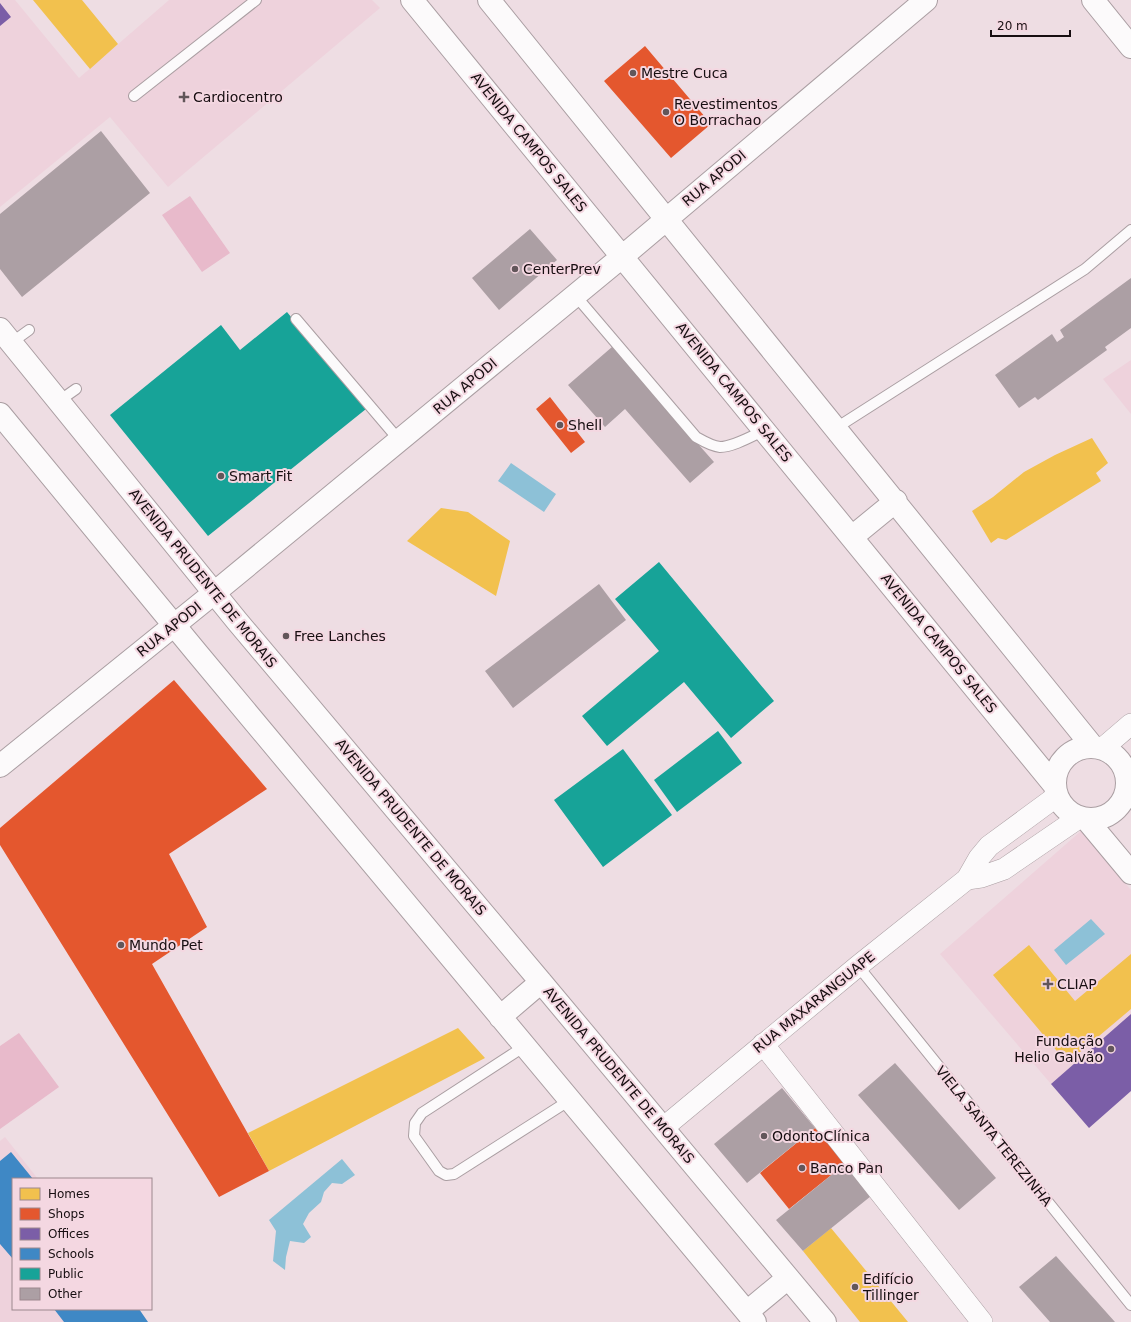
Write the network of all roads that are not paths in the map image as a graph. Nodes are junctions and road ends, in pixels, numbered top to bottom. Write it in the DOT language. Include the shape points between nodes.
graph roads {
  1 [pos="256,0"];
  2 [pos="412,0"];
  3 [pos="489,0"];
  4 [pos="926,0"];
  5 [pos="1093,0"];
  6 [pos="1131,47"];
  7 [pos="134,96"];
  8 [pos="666,219"];
  9 [pos="1131,230"];
  10 [pos="623,256"];
  11 [pos="575,295"];
  12 [pos="296,319"];
  13 [pos="29,330"];
  14 [pos="6,336"];
  15 [pos="0,414"];
  16 [pos="836,428"];
  17 [pos="765,430"];
  18 [pos="399,440"];
  19 [pos="896,501"];
  20 [pos="852,537"];
  21 [pos="214,593"];
  22 [pos="174,625"];
  23 [pos="1131,724"];
  24 [pos="1098,747"];
  25 [pos="0,766"];
  26 [pos="1129,782"];
  27 [pos="1056,791"];
  28 [pos="1083,818"];
  29 [pos="1131,873"];
  30 [pos="967,879"];
  31 [pos="858,966"];
  32 [pos="541,982"];
  33 [pos="500,1017"];
  34 [pos="763,1044"];
  35 [pos="525,1046"];
  36 [pos="570,1100"];
  37 [pos="663,1128"];
  38 [pos="788,1278"];
  39 [pos="1131,1305"];
  40 [pos="751,1317"];
  41 [pos="977,1320"];
  42 [pos="824,1322"];
  1 -- 7 [label="lane"];
  2 -- 10 [label="main road, AVENIDA CAMPOS SALES"];
  3 -- 8 [label="main road"];
  4 -- 8 [label="main road, RUA APODI"];
  5 -- 6 [label="main road"];
  8 -- 10 [label="main road, RUA APODI"];
  8 -- 16 [label="main road"];
  9 -- 16 [label="lane" via="1086,268"];
  10 -- 11 [label="main road, RUA APODI"];
  10 -- 17 [label="main road, AVENIDA CAMPOS SALES"];
  11 -- 17 [label="lane" via="696,436 719,447 731,445"];
  11 -- 18 [label="main road, RUA APODI"];
  12 -- 18 [label="lane"];
  13 -- 14 [label="lane"];
  14 -- 21 [label="main road, AVENIDA PRUDENTE DE MORAIS" via="68,395"];
  15 -- 22 [label="main road"];
  16 -- 19 [label="main road"];
  17 -- 20 [label="main road, AVENIDA CAMPOS SALES"];
  18 -- 21 [label="main road, RUA APODI"];
  19 -- 20 [label="main road"];
  19 -- 24 [label="main road"];
  20 -- 27 [label="main road, AVENIDA CAMPOS SALES"];
  21 -- 22 [label="main road, RUA APODI"];
  21 -- 32 [label="main road, AVENIDA PRUDENTE DE MORAIS"];
  22 -- 25 [label="main road, RUA APODI"];
  22 -- 33 [label="main road"];
  23 -- 24 [label="street"];
  24 -- 26 [label="main road" via="1112,753 1122,763"];
  24 -- 27 [label="main road" via="1082,748 1070,753 1057,773"];
  26 -- 28 [label="main road" via="1124,799 1117,808 1098,819"];
  27 -- 28 [label="main road" via="1062,805 1071,813"];
  27 -- 30 [label="street, RUA MAXARANGUAPE" via="989,846"];
  28 -- 29 [label="main road"];
  28 -- 30 [label="street, RUA MAXARANGUAPE" via="1004,868 981,877"];
  30 -- 31 [label="street, RUA MAXARANGUAPE"];
  31 -- 34 [label="street, RUA MAXARANGUAPE"];
  31 -- 39 [label="lane, VIELA SANTA TEREZINHA"];
  32 -- 33 [label="main road"];
  32 -- 37 [label="main road, AVENIDA PRUDENTE DE MORAIS"];
  33 -- 35 [label="main road"];
  34 -- 37 [label="street, RUA MAXARANGUAPE"];
  34 -- 41 [label="street"];
  35 -- 36 [label="main road"];
  35 -- 36 [label="lane" via="422,1113 415,1123 414,1136 439,1171 446,1175 454,1174"];
  36 -- 40 [label="main road"];
  37 -- 38 [label="main road, AVENIDA PRUDENTE DE MORAIS"];
  38 -- 40 [label="main road"];
  38 -- 42 [label="main road, AVENIDA PRUDENTE DE MORAIS"];
}
